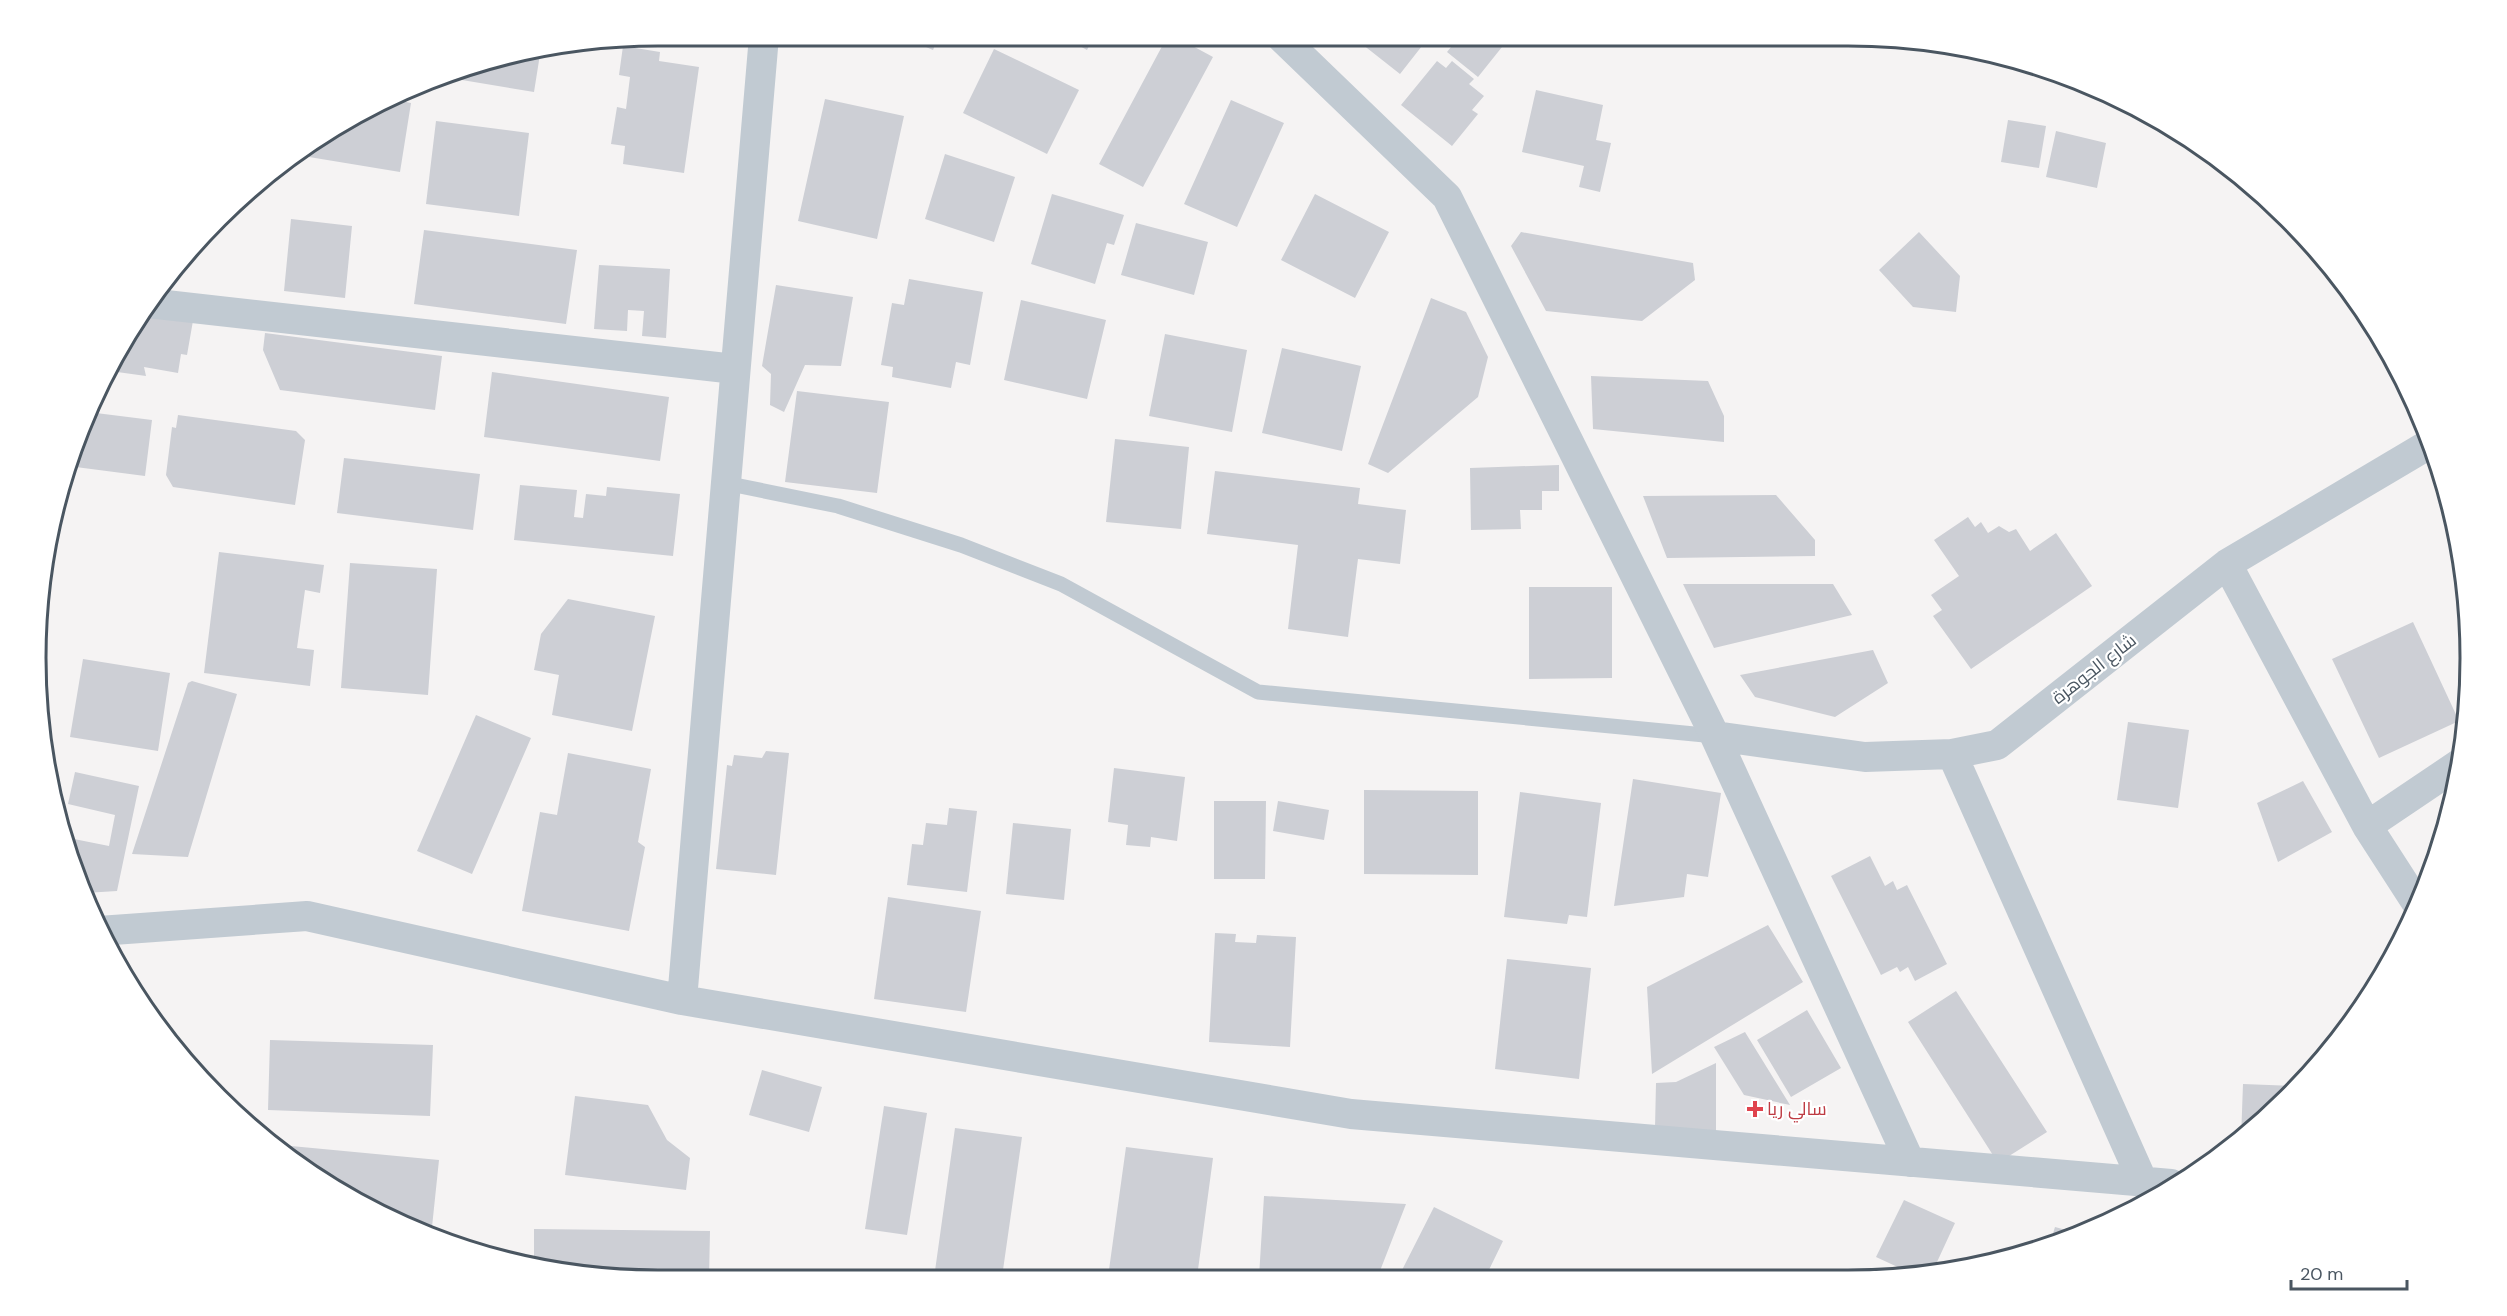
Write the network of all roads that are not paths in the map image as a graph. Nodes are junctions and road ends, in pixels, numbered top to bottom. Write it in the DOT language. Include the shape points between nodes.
graph roads {
  1 [pos="763,46"];
  2 [pos="1290,46"];
  3 [pos="160,304"];
  4 [pos="735,369"];
  5 [pos="2423,448"];
  6 [pos="725,483"];
  7 [pos="2228,564"];
  8 [pos="1715,736"];
  9 [pos="1952,754"];
  10 [pos="2450,770"];
  11 [pos="2367,826"];
  12 [pos="2412,895"];
  13 [pos="111,930"];
  14 [pos="682,1000"];
  15 [pos="1910,1162"];
  16 [pos="2157,1183"];
  1 -- 4 [label="street"];
  2 -- 8 [label="street" via="1447,197"];
  3 -- 4 [label="street"];
  4 -- 6 [label="street"];
  5 -- 7 [label="street, شارع الجوهرة"];
  6 -- 8 [label="lane" via="838,506 961,545 1050,580 1258,692"];
  6 -- 14 [label="street"];
  7 -- 9 [label="street, شارع الجوهرة" via="1997,745"];
  7 -- 11 [label="street"];
  8 -- 9 [label="street, شارع الجوهرة" via="1865,757"];
  8 -- 15 [label="street"];
  9 -- 16 [label="street"];
  10 -- 11 [label="street"];
  11 -- 12 [label="street"];
  13 -- 14 [label="street" via="307,916"];
  14 -- 15 [label="street" via="1351,1114"];
  15 -- 16 [label="street"];
}
